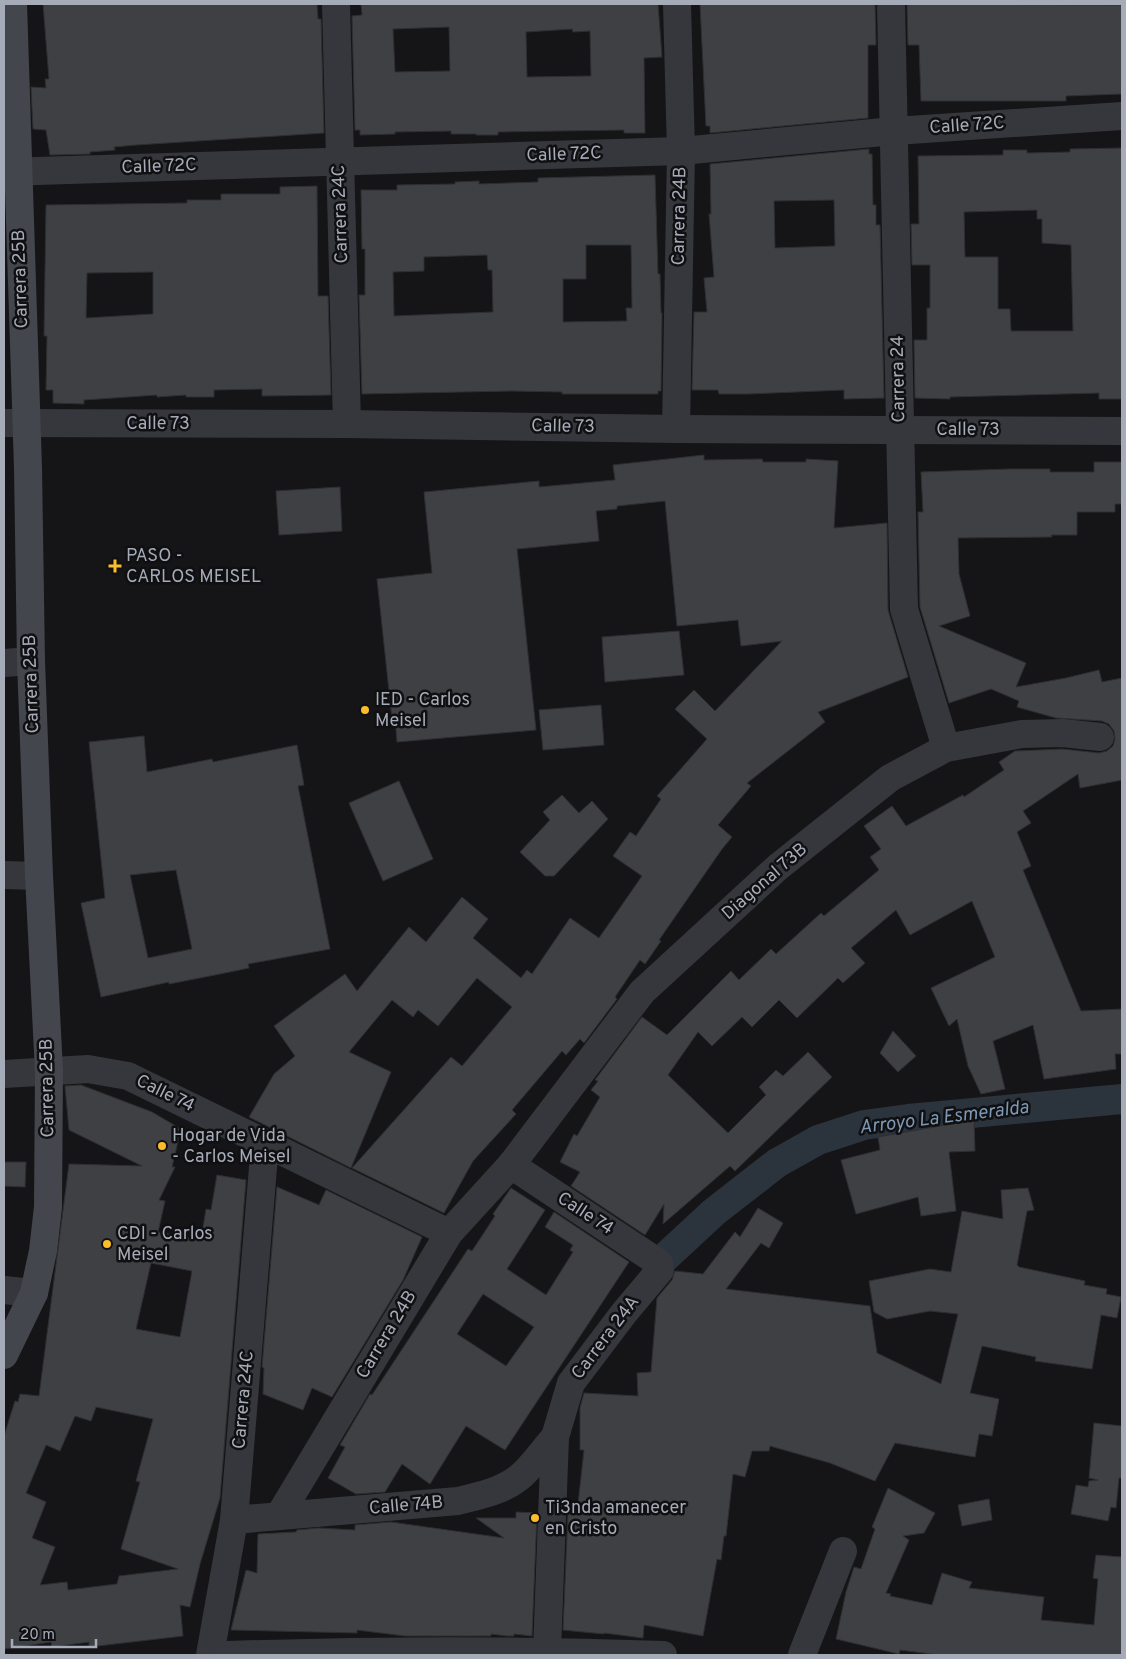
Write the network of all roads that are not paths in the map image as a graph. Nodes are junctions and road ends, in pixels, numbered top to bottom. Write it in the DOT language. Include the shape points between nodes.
graph roads {
  1 [pos="13,4"];
  2 [pos="336,4"];
  3 [pos="678,4"];
  4 [pos="891,4"];
  5 [pos="1122,116"];
  6 [pos="894,131"];
  7 [pos="681,151"];
  8 [pos="340,162"];
  9 [pos="11,172"];
  10 [pos="15,424"];
  11 [pos="347,424"];
  12 [pos="676,428"];
  13 [pos="900,430"];
  14 [pos="1122,431"];
  15 [pos="31,661"];
  16 [pos="4,663"];
  17 [pos="1100,737"];
  18 [pos="946,748"];
  19 [pos="4,875"];
  20 [pos="39,876"];
  21 [pos="49,1071"];
  22 [pos="4,1074"];
  23 [pos="265,1143"];
  24 [pos="510,1165"];
  25 [pos="449,1233"];
  26 [pos="659,1266"];
  27 [pos="4,1290"];
  28 [pos="34,1293"];
  29 [pos="4,1355"];
  30 [pos="555,1436"];
  31 [pos="278,1516"];
  32 [pos="234,1520"];
  33 [pos="844,1551"];
  34 [pos="547,1651"];
  35 [pos="323,1653"];
  36 [pos="210,1655"];
  37 [pos="228,1655"];
  38 [pos="663,1655"];
  39 [pos="802,1655"];
  1 -- 9 [label="street, Carrera 25B"];
  2 -- 8 [label="street, Carrera 24C"];
  3 -- 7 [label="street, Carrera 24B"];
  4 -- 6 [label="street, Carrera 24"];
  5 -- 6 [label="street, Calle 72C"];
  6 -- 7 [label="street, Calle 72C"];
  6 -- 13 [label="street, Carrera 24"];
  7 -- 8 [label="street, Calle 72C"];
  7 -- 12 [label="street, Carrera 24B"];
  8 -- 9 [label="street, Calle 72C"];
  8 -- 11 [label="street, Carrera 24C"];
  9 -- 10 [label="street, Carrera 25B"];
  10 -- 11 [label="street, Calle 73"];
  10 -- 15 [label="street, Carrera 25B"];
  11 -- 12 [label="street, Calle 73"];
  12 -- 13 [label="street, Calle 73"];
  13 -- 14 [label="street, Calle 73"];
  13 -- 18 [label="street, Carrera 24" via="904,609"];
  15 -- 16 [label="street"];
  15 -- 20 [label="street, Carrera 25B"];
  17 -- 18 [label="street, Diagonal 73B" via="1064,733 1022,734"];
  18 -- 24 [label="street, Diagonal 73B" via="890,778 778,867 642,992"];
  19 -- 20 [label="street"];
  20 -- 21 [label="street, Carrera 25B"];
  21 -- 22 [label="street, Calle 74"];
  21 -- 23 [label="street, Calle 74" via="88,1069 128,1076"];
  21 -- 28 [label="street, Carrera 25B" via="48,1207"];
  23 -- 25 [label="street, Calle 74"];
  23 -- 32 [label="street, Carrera 24C"];
  24 -- 25 [label="street, Carrera 24B"];
  24 -- 26 [label="street, Calle 74"];
  25 -- 31 [label="street, Carrera 24B"];
  26 -- 30 [label="street, Carrera 24A" via="571,1383"];
  27 -- 28 [label="street"];
  28 -- 29 [label="street, Carrera 25B"];
  30 -- 31 [label="street, Calle 74B" via="523,1474 494,1492 458,1501"];
  30 -- 34 [label="street, Carrera 24A"];
  31 -- 32 [label="street, Calle 74B"];
  32 -- 36 [label="street, Carrera 24C"];
  33 -- 39 [label="street"];
  34 -- 35 [label="street"];
  34 -- 38 [label="street"];
  35 -- 37 [label="street"];
}
